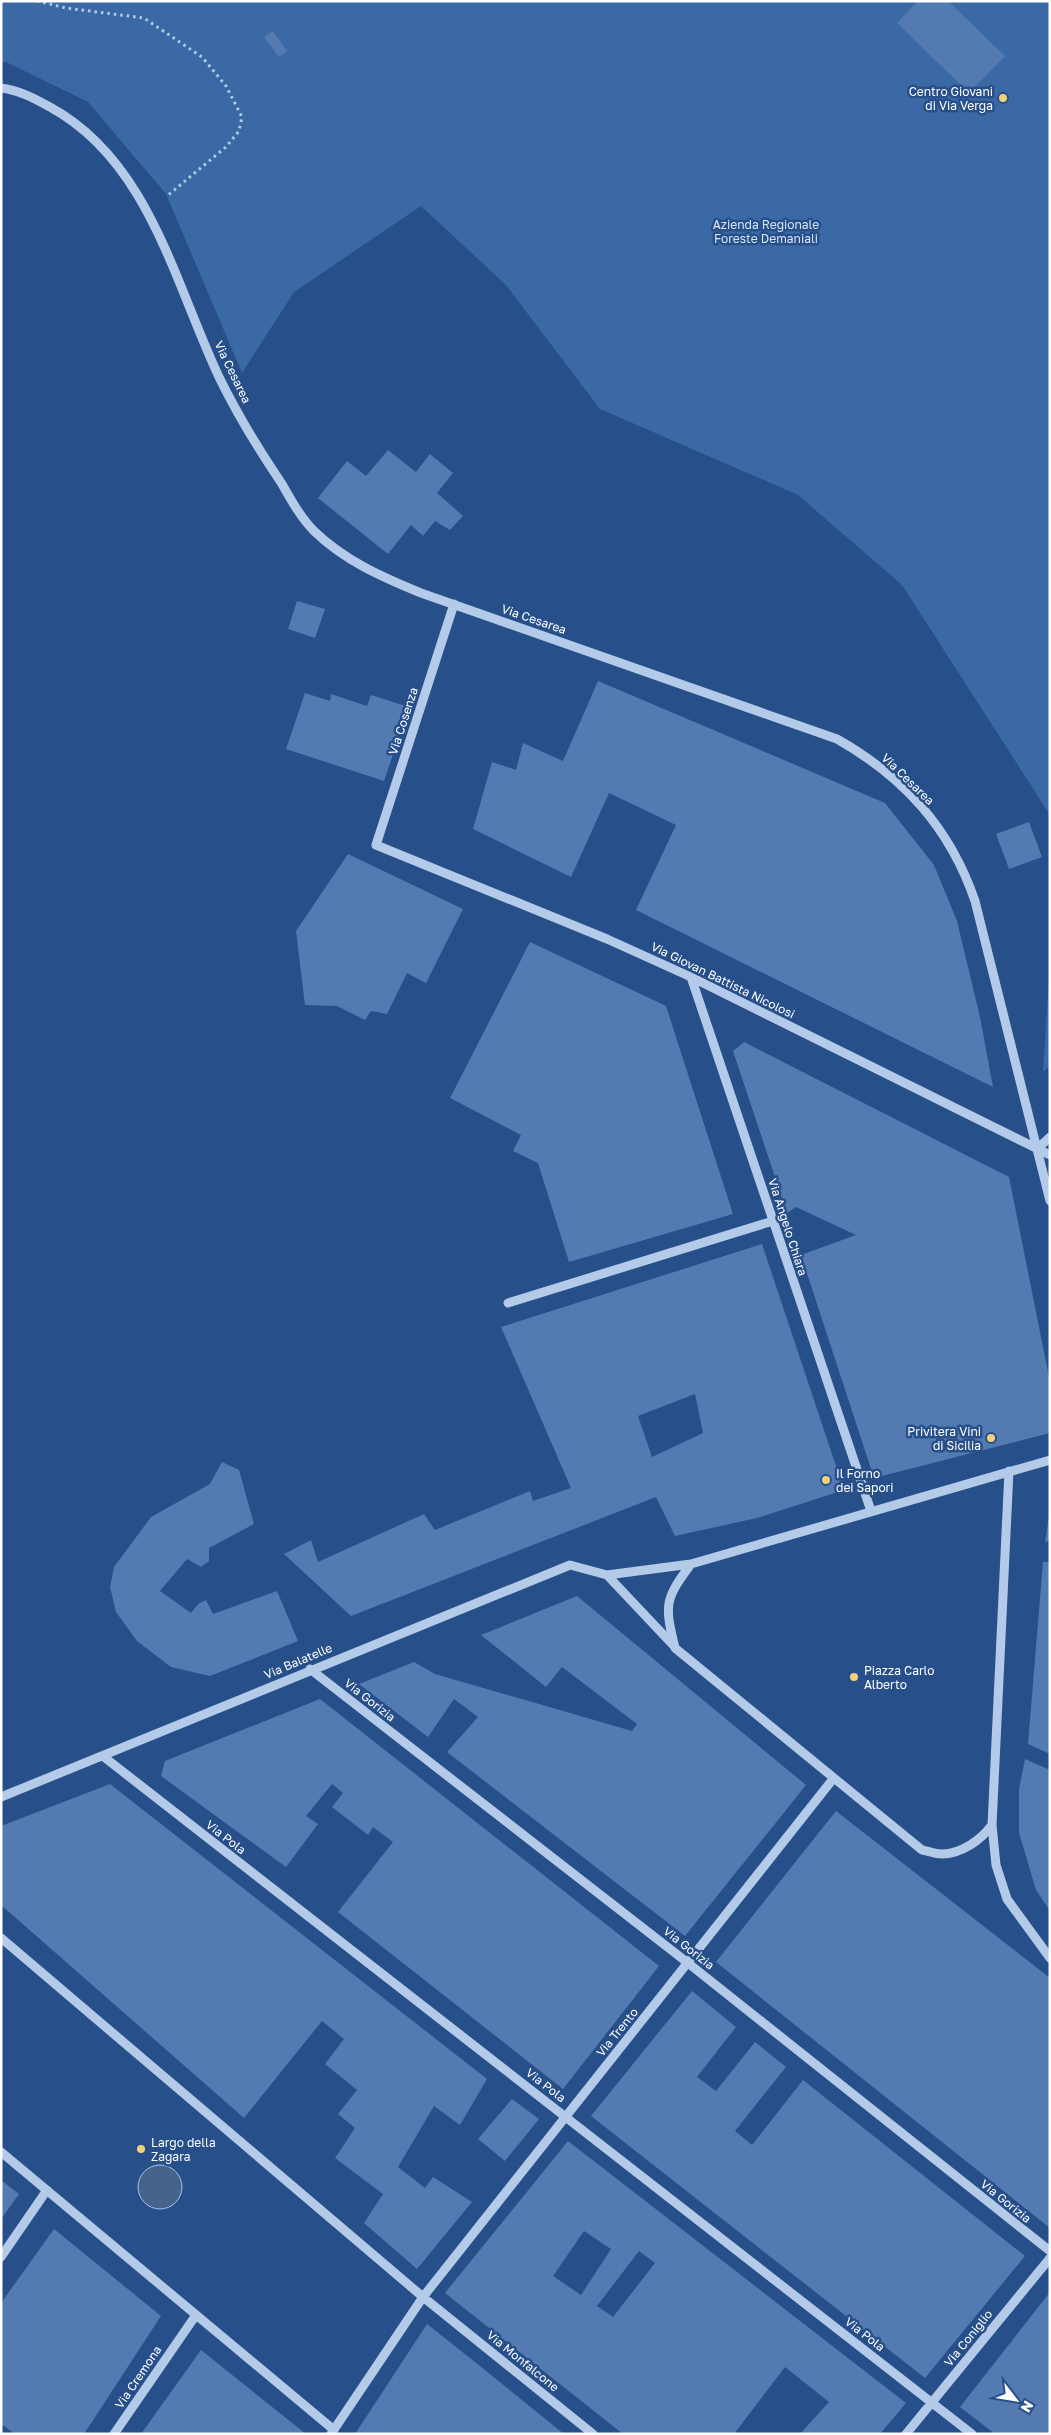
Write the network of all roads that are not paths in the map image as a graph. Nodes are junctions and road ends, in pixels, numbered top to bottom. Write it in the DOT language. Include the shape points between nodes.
graph roads {
  1 [pos="1,88"];
  2 [pos="454,604"];
  3 [pos="376,845"];
  4 [pos="691,977"];
  5 [pos="1050,1137"];
  6 [pos="1037,1149"];
  7 [pos="1050,1155"];
  8 [pos="1050,1201"];
  9 [pos="772,1221"];
  10 [pos="508,1303"];
  11 [pos="1050,1460"];
  12 [pos="1009,1471"];
  13 [pos="871,1512"];
  14 [pos="691,1564"];
  15 [pos="607,1575"];
  16 [pos="675,1648"];
  17 [pos="310,1669"];
  18 [pos="104,1757"];
  19 [pos="833,1779"];
  20 [pos="1,1797"];
  21 [pos="992,1825"];
  22 [pos="1,1938"];
  23 [pos="1050,1958"];
  24 [pos="688,1963"];
  25 [pos="566,2116"];
  26 [pos="1,2152"];
  27 [pos="47,2190"];
  28 [pos="1050,2251"];
  29 [pos="1,2257"];
  30 [pos="1050,2258"];
  31 [pos="423,2297"];
  32 [pos="196,2314"];
  33 [pos="932,2402"];
  34 [pos="332,2432"];
  35 [pos="114,2434"];
  36 [pos="593,2434"];
  37 [pos="906,2434"];
  38 [pos="972,2434"];
  1 -- 2 [label="street, Via Cesarea" via="31,97 62,114 81,128 119,167 148,213 219,377 258,448 313,529 339,553 379,576"];
  2 -- 3 [label="street, Via Cosenza"];
  2 -- 6 [label="street, Via Cesarea" via="837,739 889,774 920,804 964,870 975,902"];
  3 -- 4 [label="street, Via Giovan Battista Nicolosi" via="607,939"];
  4 -- 6 [label="street, Via Giovan Battista Nicolosi"];
  4 -- 9 [label="street, Via Angelo Chiara"];
  5 -- 6 [label="street"];
  6 -- 7 [label="street, Via Giovan Battista Nicolosi"];
  6 -- 8 [label="street, Via Cesarea"];
  9 -- 10 [label="street"];
  9 -- 13 [label="street, Via Angelo Chiara"];
  11 -- 12 [label="street"];
  12 -- 13 [label="street"];
  12 -- 21 [label="street"];
  13 -- 14 [label="street"];
  14 -- 15 [label="street"];
  14 -- 16 [label="street" via="671,1591 667,1618"];
  15 -- 16 [label="street"];
  15 -- 17 [label="street, Via Balatelle" via="570,1565"];
  16 -- 19 [label="street"];
  17 -- 18 [label="street, Via Balatelle"];
  17 -- 24 [label="street, Via Gorizia"];
  18 -- 20 [label="street, Via Balatelle"];
  18 -- 25 [label="street, Via Pola"];
  19 -- 21 [label="street" via="922,1850 943,1854 967,1847"];
  19 -- 24 [label="street, Via Trento"];
  21 -- 23 [label="street" via="996,1865 1008,1899"];
  22 -- 31 [label="street, Via Monfalcone"];
  24 -- 25 [label="street, Via Trento"];
  24 -- 28 [label="street, Via Gorizia"];
  25 -- 31 [label="street, Via Trento"];
  25 -- 33 [label="street, Via Pola"];
  26 -- 27 [label="street"];
  27 -- 29 [label="street"];
  27 -- 32 [label="street"];
  30 -- 33 [label="street, Via Coniglio"];
  31 -- 34 [label="street, Via Trento"];
  31 -- 36 [label="street, Via Monfalcone"];
  32 -- 34 [label="street"];
  32 -- 35 [label="street, Via Cremona"];
  33 -- 37 [label="street, Via Coniglio"];
  33 -- 38 [label="street, Via Pola"];
}
